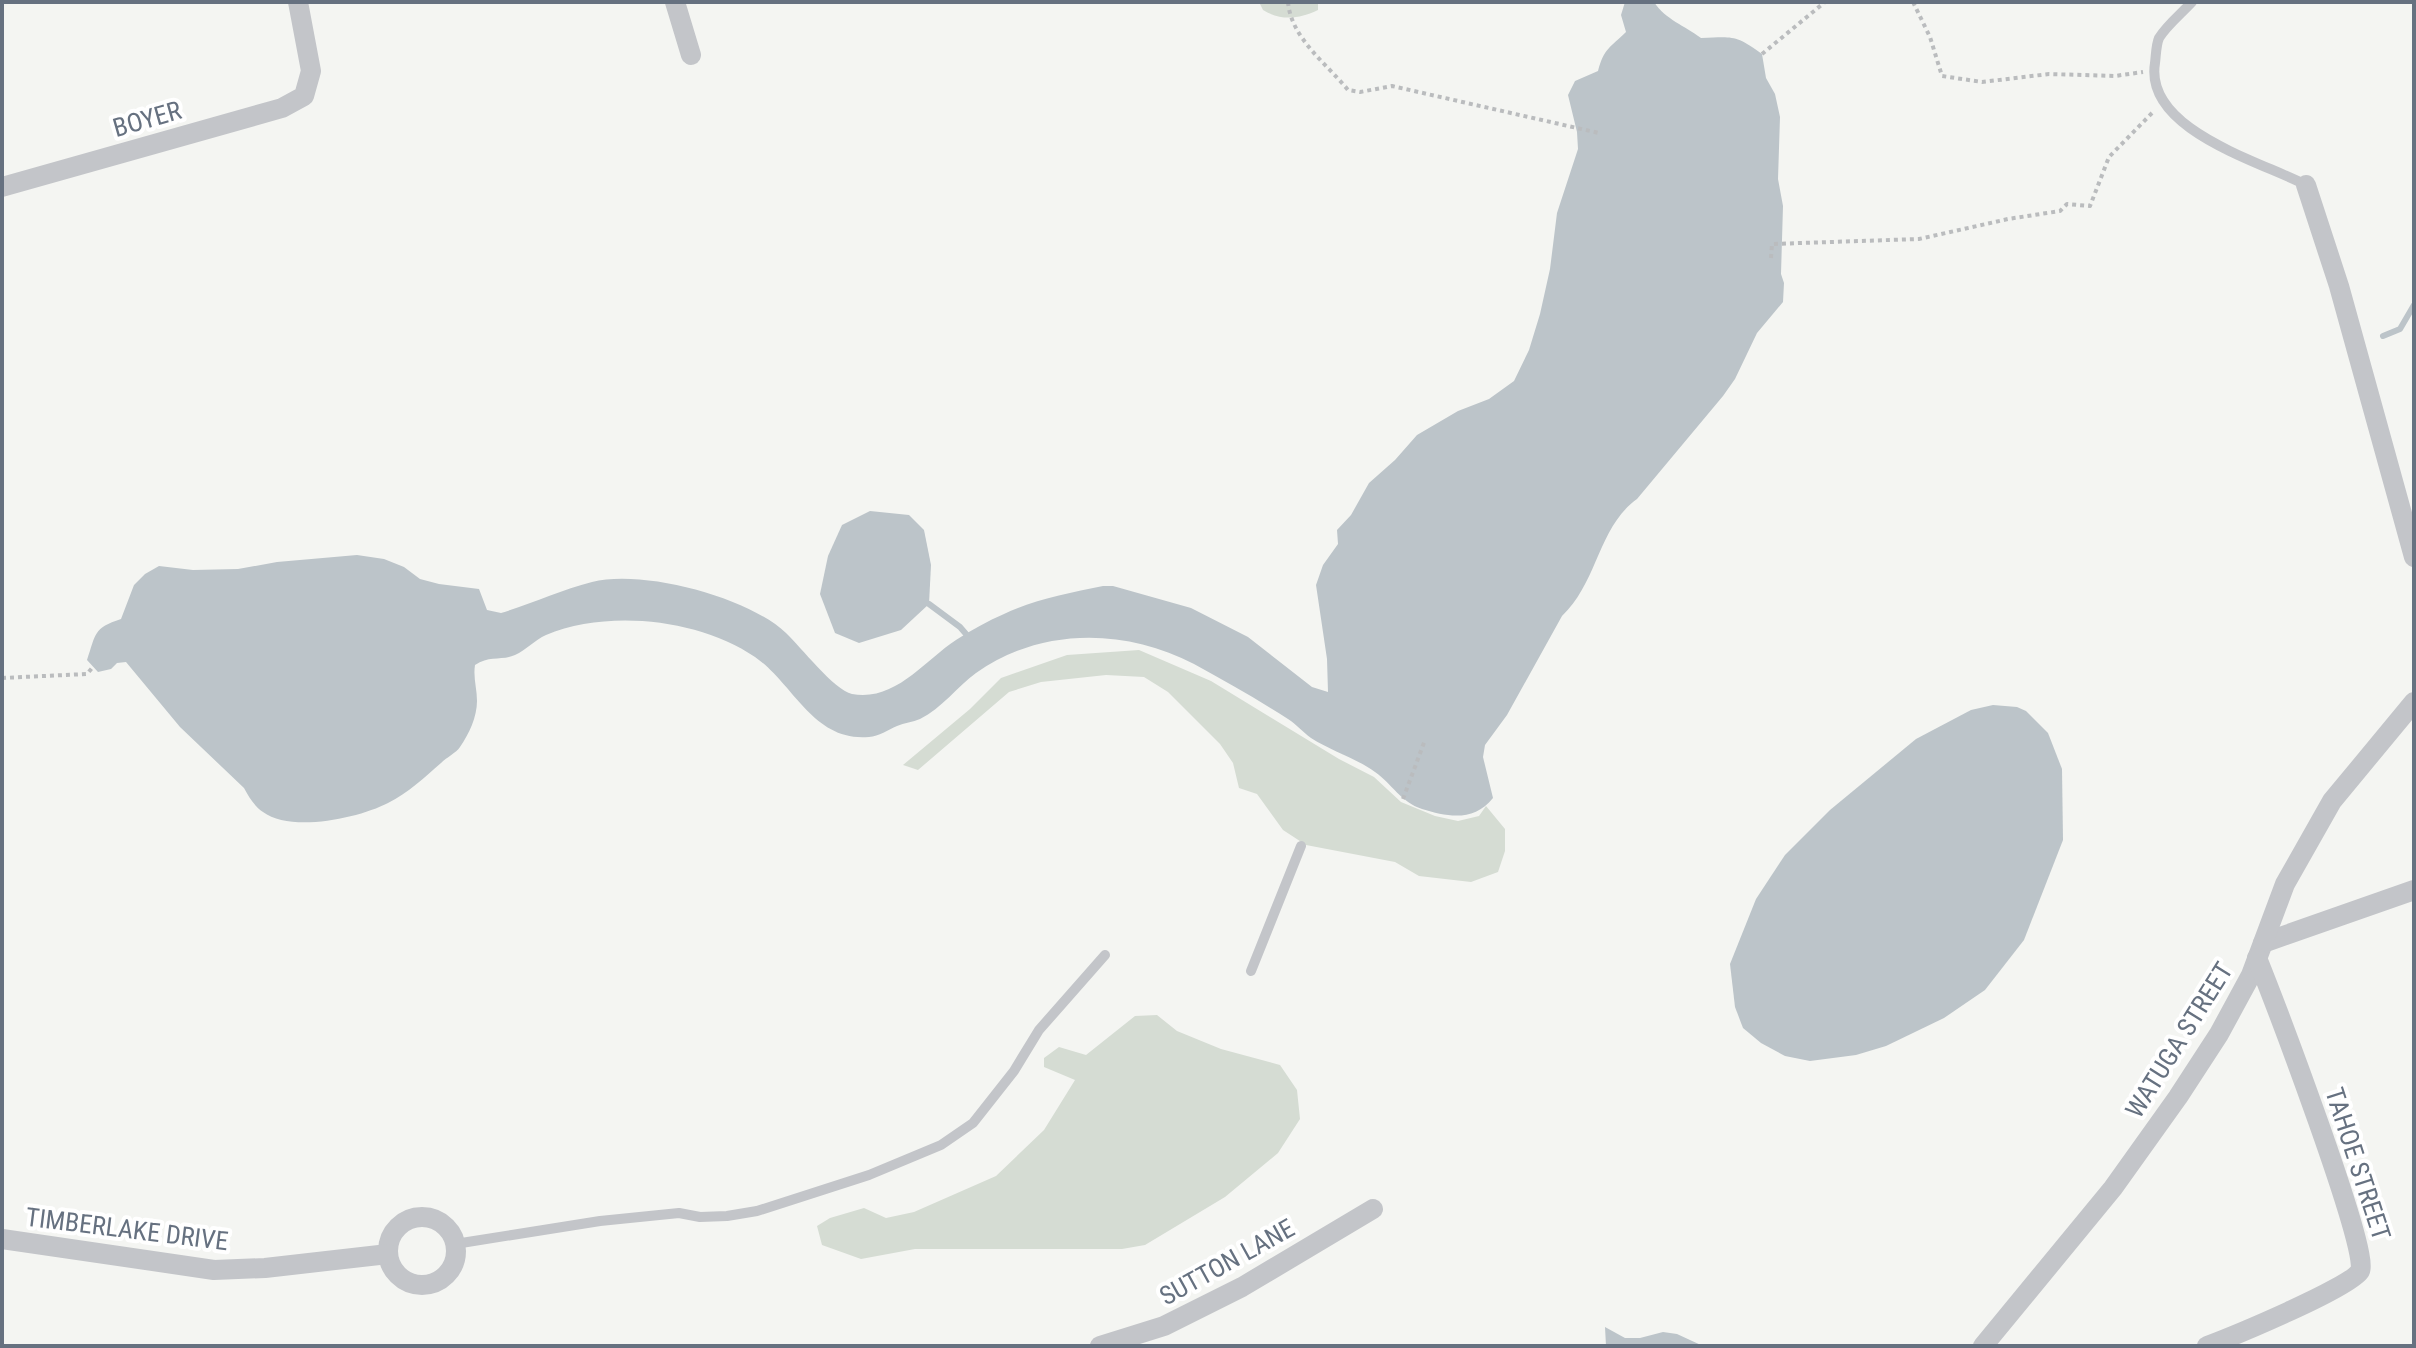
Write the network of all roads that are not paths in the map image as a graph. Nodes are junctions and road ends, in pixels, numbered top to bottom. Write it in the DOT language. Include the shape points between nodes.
graph roads {
  1 [pos="298,2"];
  2 [pos="675,2"];
  3 [pos="2192,2"];
  4 [pos="691,55"];
  5 [pos="2306,185"];
  6 [pos="2,187"];
  7 [pos="2414,557"];
  8 [pos="2414,702"];
  9 [pos="1301,846"];
  10 [pos="2414,890"];
  11 [pos="2260,950"];
  12 [pos="1105,955"];
  13 [pos="1251,971"];
  14 [pos="1373,1209"];
  15 [pos="2,1239"];
  16 [pos="455,1244"];
  17 [pos="388,1254"];
  18 [pos="1100,1346"];
  19 [pos="1983,1346"];
  20 [pos="2207,1346"];
  1 -- 6 [label="street, BOYER" via="311,71 304,96 282,108"];
  2 -- 4 [label="street"];
  3 -- 5 [label="lane" via="2159,39 2154,71 2163,103 2210,143"];
  5 -- 7 [label="street"];
  8 -- 11 [label="street, WATUGA STREET" via="2332,801 2285,884"];
  9 -- 13 [label="lane"];
  10 -- 11 [label="street"];
  11 -- 19 [label="street, WATUGA STREET" via="2219,1034 2138,1154"];
  11 -- 20 [label="street, TAHOE STREET" via="2362,1264 2350,1280 2311,1301"];
  12 -- 16 [label="lane" via="1039,1030 973,1123 941,1145 757,1211 600,1221"];
  14 -- 18 [label="street, SUTTON LANE" via="1242,1287 1164,1326"];
  15 -- 17 [label="street, TIMBERLAKE DRIVE" via="214,1270"];
  16 -- 17 [label="street" via="446,1226 417,1217 392,1234"];
  16 -- 17 [label="street" via="451,1270 424,1285 413,1285 396,1273"];
}
